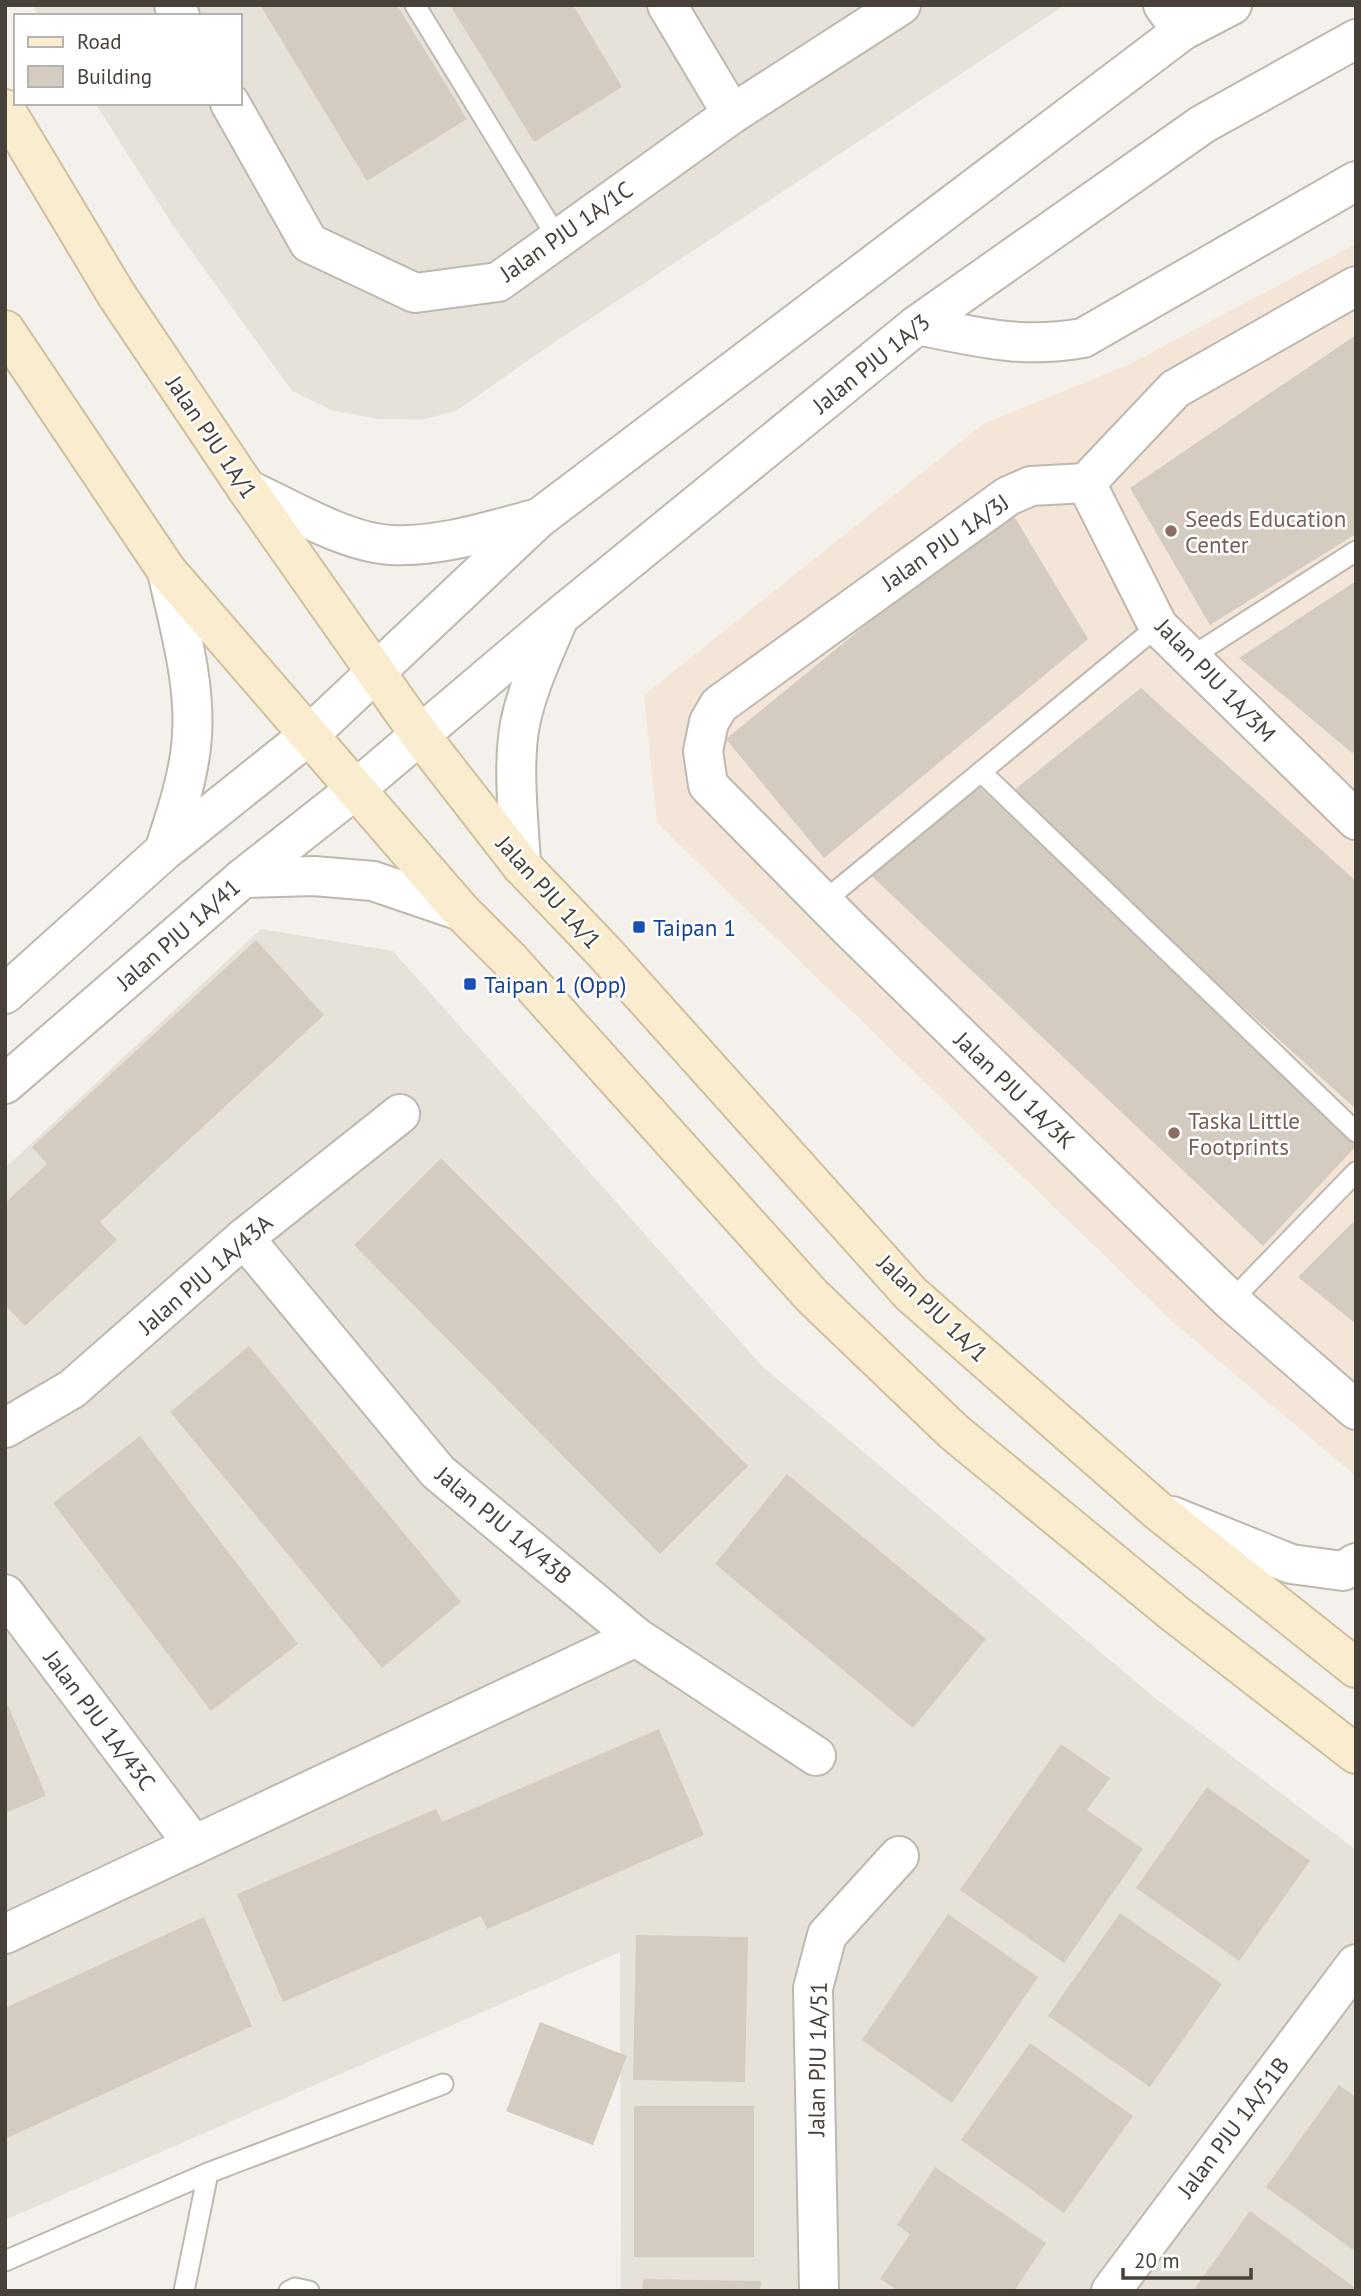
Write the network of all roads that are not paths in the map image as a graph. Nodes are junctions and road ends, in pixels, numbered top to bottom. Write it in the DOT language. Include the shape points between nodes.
graph roads {
  1 [pos="415,5"];
  2 [pos="667,5"];
  3 [pos="900,5"];
  4 [pos="1232,5"];
  5 [pos="1173,18"];
  6 [pos="1356,40"];
  7 [pos="231,105"];
  8 [pos="5,109"];
  9 [pos="732,114"];
  10 [pos="1356,180"];
  11 [pos="558,239"];
  12 [pos="1356,286"];
  13 [pos="917,325"];
  14 [pos="5,330"];
  15 [pos="1086,484"];
  16 [pos="247,489"];
  17 [pos="539,518"];
  18 [pos="1356,551"];
  19 [pos="167,571"];
  20 [pos="559,617"];
  21 [pos="1158,626"];
  22 [pos="1191,657"];
  23 [pos="376,671"];
  24 [pos="309,735"];
  25 [pos="420,735"];
  26 [pos="704,751"];
  27 [pos="981,772"];
  28 [pos="356,789"];
  29 [pos="1350,806"];
  30 [pos="164,851"];
  31 [pos="521,866"];
  32 [pos="243,878"];
  33 [pos="823,902"];
  34 [pos="461,911"];
  35 [pos="5,994"];
  36 [pos="5,1084"];
  37 [pos="400,1114"];
  38 [pos="1356,1132"];
  39 [pos="1356,1172"];
  40 [pos="244,1238"];
  41 [pos="1231,1301"];
  42 [pos="1356,1410"];
  43 [pos="5,1428"];
  44 [pos="1157,1510"];
  45 [pos="1356,1563"];
  46 [pos="5,1594"];
  47 [pos="636,1637"];
  48 [pos="1356,1668"];
  49 [pos="1356,1754"];
  50 [pos="816,1756"];
  51 [pos="194,1845"];
  52 [pos="899,1856"];
  53 [pos="5,1934"];
  54 [pos="1356,1964"];
  55 [pos="443,2084"];
  56 [pos="208,2173"];
  57 [pos="5,2261"];
  58 [pos="184,2291"];
  59 [pos="289,2291"];
  60 [pos="309,2291"];
  61 [pos="819,2291"];
  62 [pos="1111,2291"];
  1 -- 11 [label="lane"];
  2 -- 9 [label="street"];
  3 -- 9 [label="street, Jalan PJU 1A/1C"];
  4 -- 5 [label="street"];
  5 -- 17 [label="street"];
  6 -- 13 [label="street, Jalan PJU 1A/3" via="1203,124"];
  7 -- 11 [label="street, Jalan PJU 1A/1C" via="309,243 415,293 498,282"];
  8 -- 16 [label="main road, Jalan PJU 1A/1" via="116,294"];
  9 -- 11 [label="street, Jalan PJU 1A/1C"];
  10 -- 13 [label="street" via="1083,338 1004,342"];
  12 -- 15 [label="street" via="1175,389"];
  13 -- 20 [label="street, Jalan PJU 1A/3"];
  14 -- 19 [label="main road"];
  15 -- 21 [label="street, Jalan PJU 1A/3M"];
  15 -- 26 [label="street, Jalan PJU 1A/3J" via="1031,486 1008,496 719,705 709,722"];
  16 -- 17 [label="street" via="346,535 391,545 458,540"];
  16 -- 23 [label="main road, Jalan PJU 1A/1"];
  17 -- 23 [label="street"];
  18 -- 22 [label="lane"];
  19 -- 24 [label="main road"];
  19 -- 30 [label="street" via="191,697 192,745 183,793"];
  20 -- 25 [label="street, Jalan PJU 1A/3"];
  20 -- 31 [label="street" via="520,725"];
  21 -- 22 [label="street, Jalan PJU 1A/3M"];
  21 -- 27 [label="lane"];
  22 -- 29 [label="street, Jalan PJU 1A/3M"];
  23 -- 24 [label="street"];
  23 -- 25 [label="main road, Jalan PJU 1A/1"];
  24 -- 28 [label="main road"];
  24 -- 30 [label="street"];
  25 -- 28 [label="street, Jalan PJU 1A/41"];
  25 -- 31 [label="main road, Jalan PJU 1A/1"];
  26 -- 33 [label="street, Jalan PJU 1A/3K" via="708,785"];
  27 -- 33 [label="lane"];
  27 -- 38 [label="lane"];
  28 -- 32 [label="street, Jalan PJU 1A/41"];
  28 -- 34 [label="main road"];
  30 -- 35 [label="street"];
  31 -- 44 [label="main road, Jalan PJU 1A/1" via="606,953 911,1294"];
  32 -- 34 [label="street" via="314,876 373,881"];
  32 -- 36 [label="street, Jalan PJU 1A/41"];
  33 -- 41 [label="street, Jalan PJU 1A/3K"];
  34 -- 49 [label="main road" via="812,1296 954,1432 1174,1613"];
  37 -- 40 [label="street, Jalan PJU 1A/43A"];
  39 -- 41 [label="lane"];
  40 -- 43 [label="street, Jalan PJU 1A/43A" via="72,1388"];
  40 -- 47 [label="street, Jalan PJU 1A/43B" via="438,1472"];
  41 -- 42 [label="street, Jalan PJU 1A/3K"];
  44 -- 45 [label="street" via="1292,1564 1343,1571"];
  44 -- 48 [label="main road, Jalan PJU 1A/1"];
  46 -- 51 [label="street, Jalan PJU 1A/43C"];
  47 -- 50 [label="street, Jalan PJU 1A/43B"];
  47 -- 51 [label="street"];
  51 -- 53 [label="street"];
  52 -- 61 [label="street, Jalan PJU 1A/51" via="827,1935 813,1988"];
  54 -- 62 [label="street, Jalan PJU 1A/51B"];
  55 -- 56 [label="lane"];
  56 -- 57 [label="lane"];
  56 -- 58 [label="lane"];
  59 -- 60 [label="lane"];
}
